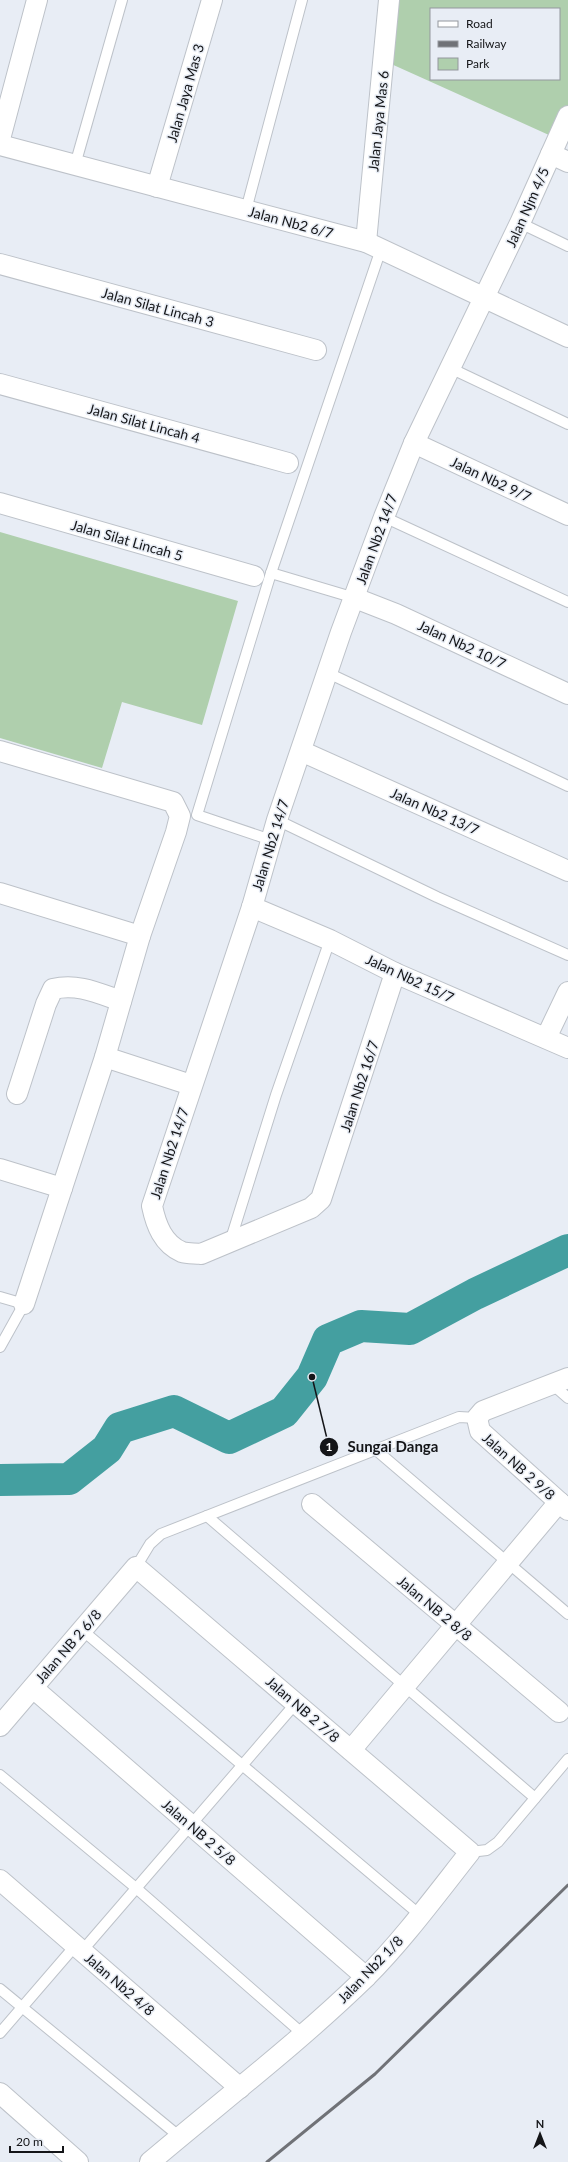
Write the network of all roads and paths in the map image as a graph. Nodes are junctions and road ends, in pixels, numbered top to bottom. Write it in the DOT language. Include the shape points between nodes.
graph roads {
  1 [pos="37,0"];
  2 [pos="122,0"];
  3 [pos="212,0"];
  4 [pos="302,0"];
  5 [pos="389,0"];
  6 [pos="568,116"];
  7 [pos="0,139"];
  8 [pos="0,145"];
  9 [pos="559,158"];
  10 [pos="75,165"];
  11 [pos="157,187"];
  12 [pos="246,210"];
  13 [pos="520,223"];
  14 [pos="374,245"];
  15 [pos="568,246"];
  16 [pos="0,264"];
  17 [pos="484,298"];
  18 [pos="568,338"];
  19 [pos="316,350"];
  20 [pos="450,368"];
  21 [pos="0,384"];
  22 [pos="568,424"];
  23 [pos="414,443"];
  24 [pos="288,463"];
  25 [pos="0,503"];
  26 [pos="568,515"];
  27 [pos="384,517"];
  28 [pos="263,574"];
  29 [pos="355,598"];
  30 [pos="568,602"];
  31 [pos="328,673"];
  32 [pos="568,694"];
  33 [pos="0,751"];
  34 [pos="301,751"];
  35 [pos="568,786"];
  36 [pos="277,820"];
  37 [pos="271,840"];
  38 [pos="568,871"];
  39 [pos="0,893"];
  40 [pos="252,907"];
  41 [pos="140,936"];
  42 [pos="330,940"];
  43 [pos="568,955"];
  44 [pos="395,973"];
  45 [pos="568,992"];
  46 [pos="121,1000"];
  47 [pos="546,1038"];
  48 [pos="568,1048"];
  49 [pos="105,1057"];
  50 [pos="191,1085"];
  51 [pos="17,1094"];
  52 [pos="0,1169"];
  53 [pos="62,1188"];
  54 [pos="321,1199"];
  55 [pos="230,1242"];
  56 [pos="0,1297"];
  57 [pos="24,1304"];
  58 [pos="0,1347"];
  59 [pos="560,1381"];
  60 [pos="568,1398"];
  61 [pos="477,1418"];
  62 [pos="376,1450"];
  63 [pos="312,1504"];
  64 [pos="564,1506"];
  65 [pos="207,1516"];
  66 [pos="508,1562"];
  67 [pos="136,1567"];
  68 [pos="568,1614"];
  69 [pos="456,1625"];
  70 [pos="82,1630"];
  71 [pos="405,1686"];
  72 [pos="33,1688"];
  73 [pos="296,1703"];
  74 [pos="559,1712"];
  75 [pos="0,1726"];
  76 [pos="351,1750"];
  77 [pos="568,1759"];
  78 [pos="243,1764"];
  79 [pos="0,1775"];
  80 [pos="535,1798"];
  81 [pos="191,1825"];
  82 [pos="470,1852"];
  83 [pos="0,1880"];
  84 [pos="136,1888"];
  85 [pos="420,1915"];
  86 [pos="78,1948"];
  87 [pos="366,1977"];
  88 [pos="0,1989"];
  89 [pos="22,2008"];
  90 [pos="0,2033"];
  91 [pos="304,2034"];
  92 [pos="240,2088"];
  93 [pos="0,2093"];
  94 [pos="180,2137"];
  95 [pos="78,2162"];
  96 [pos="150,2162"];
  1 -- 7 [label="street"];
  2 -- 10 [label="lane"];
  3 -- 11 [label="street, Jalan Jaya Mas 3"];
  4 -- 12 [label="lane"];
  5 -- 14 [label="street, Jalan Jaya Mas 6"];
  6 -- 9 [label="street, Jalan Njm 4/5"];
  8 -- 10 [label="street, Jalan Nb2 6/7"];
  9 -- 13 [label="street, Jalan Njm 4/5"];
  10 -- 11 [label="street, Jalan Nb2 6/7"];
  11 -- 12 [label="street, Jalan Nb2 6/7"];
  12 -- 14 [label="street, Jalan Nb2 6/7"];
  13 -- 15 [label="lane"];
  13 -- 17 [label="street, Jalan Njm 4/5"];
  14 -- 17 [label="street, Jalan Nb2 6/7"];
  14 -- 28 [label="lane"];
  16 -- 19 [label="street, Jalan Silat Lincah 3"];
  17 -- 18 [label="street, Jalan Nb2 6/7"];
  17 -- 20 [label="street, Jalan Nb2 14/7"];
  20 -- 22 [label="lane"];
  20 -- 23 [label="street, Jalan Nb2 14/7"];
  21 -- 24 [label="street, Jalan Silat Lincah 4"];
  23 -- 26 [label="street, Jalan Nb2 9/7"];
  23 -- 27 [label="street, Jalan Nb2 14/7"];
  25 -- 28 [label="street, Jalan Silat Lincah 5"];
  27 -- 29 [label="street, Jalan Nb2 14/7"];
  27 -- 30 [label="lane"];
  28 -- 29 [label="lane"];
  28 -- 37 [label="lane" via="197,815"];
  29 -- 31 [label="street, Jalan Nb2 14/7"];
  29 -- 32 [label="street, Jalan Nb2 10/7" via="396,614"];
  31 -- 34 [label="street, Jalan Nb2 14/7"];
  31 -- 35 [label="lane"];
  33 -- 41 [label="street" via="173,802 180,816"];
  34 -- 36 [label="street, Jalan Nb2 14/7"];
  34 -- 38 [label="street, Jalan Nb2 13/7"];
  36 -- 37 [label="street, Jalan Nb2 14/7"];
  36 -- 43 [label="lane" via="438,897"];
  37 -- 40 [label="street, Jalan Nb2 14/7"];
  39 -- 41 [label="street"];
  40 -- 42 [label="street, Jalan Nb2 15/7"];
  40 -- 50 [label="street, Jalan Nb2 14/7"];
  41 -- 46 [label="street"];
  42 -- 44 [label="street, Jalan Nb2 15/7"];
  42 -- 55 [label="lane" via="276,1095"];
  44 -- 47 [label="street, Jalan Nb2 15/7"];
  44 -- 54 [label="street, Jalan Nb2 16/7"];
  45 -- 47 [label="street"];
  46 -- 49 [label="street"];
  46 -- 51 [label="street" via="85,988 66,985 52,989"];
  47 -- 48 [label="street, Jalan Nb2 15/7"];
  49 -- 50 [label="street"];
  49 -- 53 [label="street"];
  50 -- 55 [label="street, Jalan Nb2 14/7" via="152,1206 155,1223 163,1238 183,1252 201,1254"];
  52 -- 53 [label="street"];
  53 -- 57 [label="street"];
  54 -- 55 [label="street, Jalan Nb2 14/7" via="311,1208"];
  56 -- 57 [label="lane"];
  57 -- 58 [label="lane"];
  59 -- 60 [label="lane"];
  59 -- 61 [label="street" via="483,1411"];
  61 -- 62 [label="lane" via="459,1417"];
  61 -- 64 [label="street, Jalan NB 2 9/8" via="480,1431"];
  62 -- 65 [label="lane"];
  62 -- 66 [label="lane"];
  63 -- 69 [label="street, Jalan NB 2 8/8"];
  64 -- 66 [label="street"];
  65 -- 67 [label="lane" via="161,1534 150,1544"];
  65 -- 71 [label="lane"];
  66 -- 68 [label="lane"];
  66 -- 69 [label="street"];
  67 -- 70 [label="street, Jalan NB 2 6/8"];
  67 -- 73 [label="street, Jalan NB 2 7/8"];
  69 -- 71 [label="street"];
  69 -- 74 [label="street, Jalan NB 2 8/8"];
  70 -- 72 [label="street, Jalan NB 2 6/8"];
  70 -- 78 [label="lane"];
  71 -- 76 [label="street"];
  71 -- 80 [label="lane"];
  72 -- 75 [label="street, Jalan NB 2 6/8"];
  72 -- 81 [label="street, Jalan NB 2 5/8"];
  73 -- 76 [label="street, Jalan NB 2 7/8"];
  73 -- 78 [label="lane"];
  76 -- 82 [label="street, Jalan NB 2 7/8"];
  77 -- 80 [label="lane"];
  78 -- 81 [label="lane"];
  78 -- 85 [label="lane"];
  79 -- 84 [label="lane"];
  80 -- 82 [label="lane" via="498,1842 487,1850"];
  81 -- 84 [label="lane"];
  81 -- 87 [label="street, Jalan NB 2 5/8"];
  82 -- 85 [label="street, Jalan Nb2 1/8"];
  83 -- 86 [label="street, Jalan Nb2 4/8"];
  84 -- 86 [label="lane"];
  84 -- 91 [label="lane"];
  85 -- 87 [label="street, Jalan Nb2 1/8"];
  86 -- 89 [label="lane"];
  86 -- 92 [label="street, Jalan Nb2 4/8"];
  87 -- 91 [label="street, Jalan Nb2 1/8"];
  88 -- 89 [label="lane"];
  89 -- 90 [label="lane"];
  89 -- 94 [label="lane"];
  91 -- 92 [label="street, Jalan Nb2 1/8"];
  92 -- 94 [label="street, Jalan Nb2 1/8"];
  93 -- 95 [label="street"];
  94 -- 96 [label="street, Jalan Nb2 1/8"];
}
